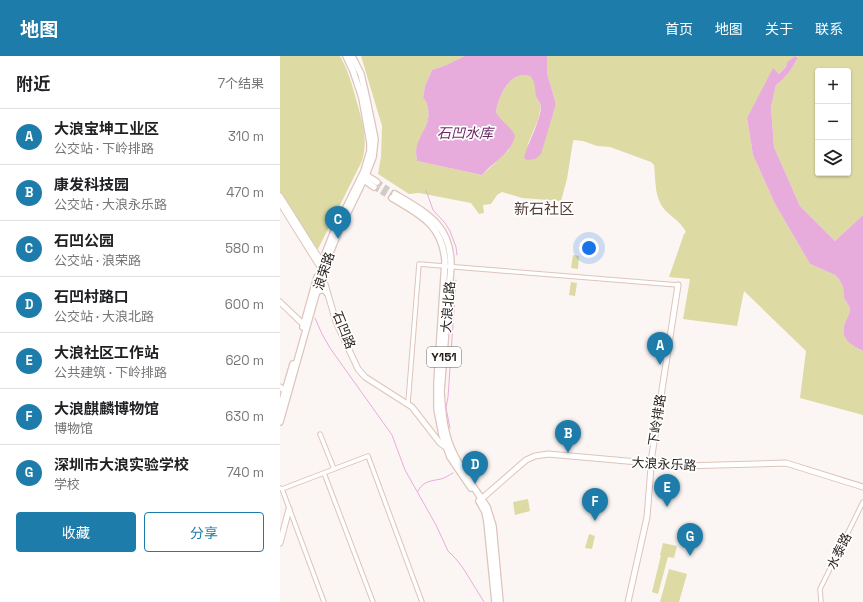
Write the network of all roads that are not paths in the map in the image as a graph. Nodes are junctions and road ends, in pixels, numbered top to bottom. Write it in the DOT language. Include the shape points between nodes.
graph roads {
  1 [pos="346,56"];
  2 [pos="354,56"];
  3 [pos="364,177"];
  4 [pos="376,185"];
  5 [pos="280,196"];
  6 [pos="394,196"];
  7 [pos="280,203"];
  8 [pos="448,266"];
  9 [pos="322,268"];
  10 [pos="678,285"];
  11 [pos="316,292"];
  12 [pos="327,293"];
  13 [pos="312,301"];
  14 [pos="280,302"];
  15 [pos="305,326"];
  16 [pos="290,374"];
  17 [pos="280,384"];
  18 [pos="283,392"];
  19 [pos="408,402"];
  20 [pos="281,405"];
  21 [pos="280,422"];
  22 [pos="320,434"];
  23 [pos="446,445"];
  24 [pos="652,464"];
  25 [pos="334,469"];
  26 [pos="324,473"];
  27 [pos="863,487"];
  28 [pos="281,489"];
  29 [pos="480,500"];
  30 [pos="863,502"];
  31 [pos="289,509"];
  32 [pos="280,543"];
  33 [pos="324,602"];
  34 [pos="373,602"];
  35 [pos="422,602"];
  36 [pos="495,602"];
  37 [pos="500,602"];
  38 [pos="628,602"];
  39 [pos="821,602"];
  1 -- 3 [label="main road, 浪荣路" via="359,87 370,143"];
  2 -- 3 [label="main road, 浪荣路" via="367,100 374,139 373,157"];
  3 -- 4 [label="main road"];
  3 -- 9 [label="main road, 浪荣路" via="332,236"];
  5 -- 9 [label="street, 石凹路"];
  6 -- 8 [label="main road, 大浪北路" via="431,217 440,226 450,248"];
  7 -- 9 [label="street, 石凹路"];
  8 -- 10 [label="street"];
  8 -- 19 [label="street" via="419,264"];
  8 -- 23 [label="main road, 大浪北路 / Y151" via="436,396 438,420"];
  8 -- 29 [label="main road, 大浪北路 / Y151" via="442,410 454,454"];
  9 -- 11 [label="main road, 浪荣路"];
  9 -- 12 [label="street, 石凹路"];
  9 -- 13 [label="main road, 浪荣路"];
  9 -- 19 [label="street, 石凹路" via="339,324 361,369"];
  10 -- 24 [label="street, 下岭排路"];
  11 -- 12 [label="main road" via="324,290"];
  11 -- 13 [label="main road, 浪荣路"];
  12 -- 19 [label="street, 石凹路" via="338,330 360,373"];
  13 -- 15 [label="main road, 浪荣路"];
  14 -- 15 [label="street"];
  15 -- 16 [label="main road, 浪荣路"];
  15 -- 18 [label="main road, 浪荣路"];
  16 -- 17 [label="main road"];
  16 -- 18 [label="main road, 浪荣路"];
  18 -- 20 [label="main road, 浪荣路"];
  18 -- 21 [label="main road, 浪荣路"];
  19 -- 23 [label="street, 石凹路" via="414,405 442,444"];
  22 -- 25 [label="street"];
  23 -- 29 [label="main road, 大浪北路 / Y151" via="454,465"];
  24 -- 27 [label="street, 大浪永乐路" via="683,466 786,463"];
  24 -- 29 [label="street, 大浪永乐路" via="555,454 540,455 526,460"];
  24 -- 38 [label="street, 下岭排路" via="648,517"];
  25 -- 26 [label="street"];
  25 -- 35 [label="street" via="368,456"];
  26 -- 28 [label="street"];
  26 -- 34 [label="street"];
  28 -- 31 [label="street"];
  29 -- 36 [label="main road, 大浪北路 / Y151" via="487,522"];
  29 -- 37 [label="main road, 大浪北路 / Y151" via="487,507 492,521"];
  30 -- 39 [label="street, 水泰路" via="820,589"];
  31 -- 32 [label="street"];
  31 -- 33 [label="street"];
}
